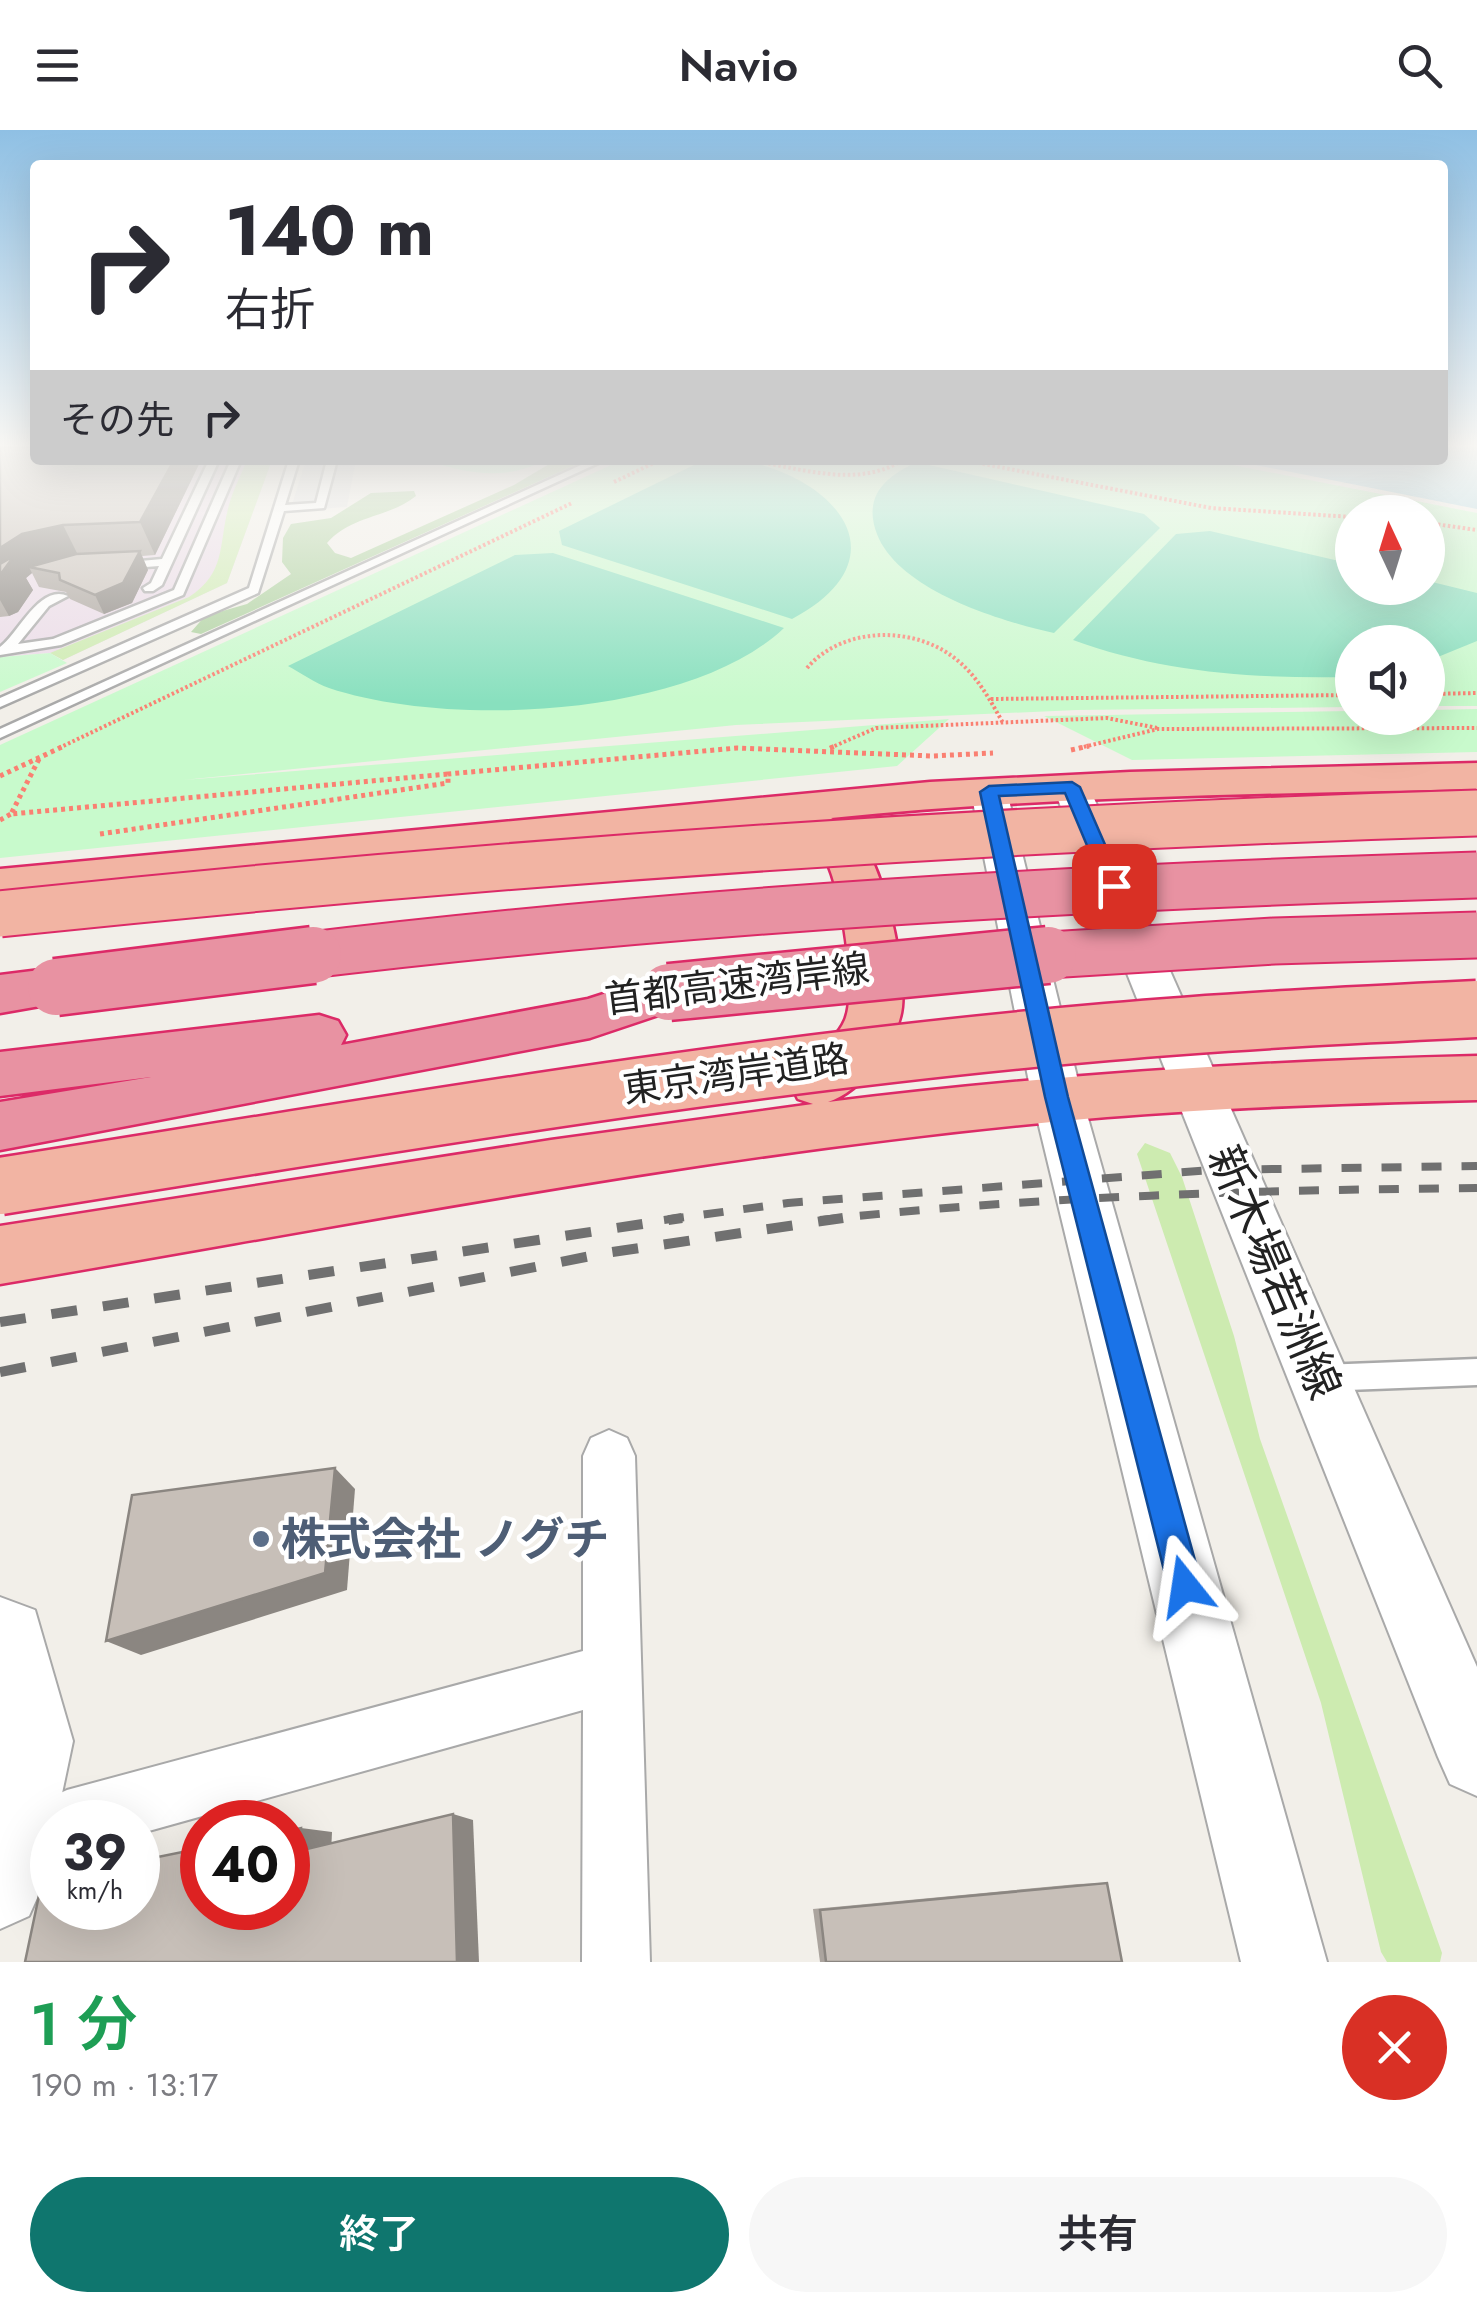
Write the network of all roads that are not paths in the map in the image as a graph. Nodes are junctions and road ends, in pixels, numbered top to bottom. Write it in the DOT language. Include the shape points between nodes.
graph roads {
  1 [pos="181,532"];
  2 [pos="205,532"];
  3 [pos="272,532"];
  4 [pos="441,532"];
  5 [pos="167,562"];
  6 [pos="137,564"];
  7 [pos="99,567"];
  8 [pos="114,574"];
  9 [pos="128,580"];
  10 [pos="149,588"];
  11 [pos="62,596"];
  12 [pos="76,602"];
  13 [pos="97,611"];
  14 [pos="32,620"];
  15 [pos="4,651"];
  16 [pos="0,703"];
  17 [pos="0,734"];
  18 [pos="1065,769"];
  19 [pos="997,772"];
  20 [pos="1477,776"];
  21 [pos="773,809"];
  22 [pos="1477,813"];
  23 [pos="1477,875"];
  24 [pos="0,884"];
  25 [pos="0,914"];
  26 [pos="1477,935"];
  27 [pos="0,990"];
  28 [pos="1477,1009"];
  29 [pos="1477,1078"];
  30 [pos="1197,1085"];
  31 [pos="1056,1097"];
  32 [pos="4,1100"];
  33 [pos="562,1162"];
  34 [pos="0,1186"];
  35 [pos="0,1255"];
  36 [pos="1477,1372"];
  37 [pos="1320,1378"];
  38 [pos="609,1456"];
  39 [pos="0,1632"];
  40 [pos="610,1673"];
  41 [pos="1477,1757"];
  42 [pos="33,1800"];
  43 [pos="160,1806"];
  44 [pos="616,1962"];
  45 [pos="1284,1962"];
  1 -- 5 [label="lane"];
  2 -- 15 [label="lane" via="179,592 56,642"];
  3 -- 16 [label="lane" via="254,590"];
  4 -- 17 [label="lane"];
  5 -- 6 [label="lane"];
  5 -- 9 [label="lane"];
  5 -- 10 [label="lane"];
  6 -- 7 [label="lane"];
  6 -- 8 [label="lane"];
  11 -- 14 [label="lane" via="45,603"];
  12 -- 14 [label="lane"];
  13 -- 15 [label="lane"];
  14 -- 15 [label="lane"];
  18 -- 19 [label="highway"];
  18 -- 20 [label="highway"];
  18 -- 30 [label="street, 新木場若洲線"];
  19 -- 21 [label="highway"];
  19 -- 31 [label="street"];
  21 -- 24 [label="highway"];
  21 -- 33 [label="highway" via="808,822 844,851 855,872 877,1002 867,1034 822,1081"];
  22 -- 25 [label="highway, bridge" via="708,848"];
  23 -- 27 [label="highway, 首都高速湾岸線, bridge" via="806,906"];
  26 -- 32 [label="highway, 首都高速湾岸線, bridge" via="1284,939 877,966 670,992 590,1018 497,1036"];
  28 -- 34 [label="highway, 東京湾岸道路, bridge" via="941,1046"];
  29 -- 30 [label="highway"];
  30 -- 31 [label="highway"];
  30 -- 37 [label="street, 新木場若洲線"];
  31 -- 33 [label="highway"];
  31 -- 45 [label="street"];
  33 -- 35 [label="highway"];
  36 -- 37 [label="lane"];
  37 -- 41 [label="street, 新木場若洲線"];
  38 -- 40 [label="street"];
  39 -- 42 [label="street" via="9,1636 34,1741"];
  40 -- 43 [label="street"];
  40 -- 44 [label="street"];
}
